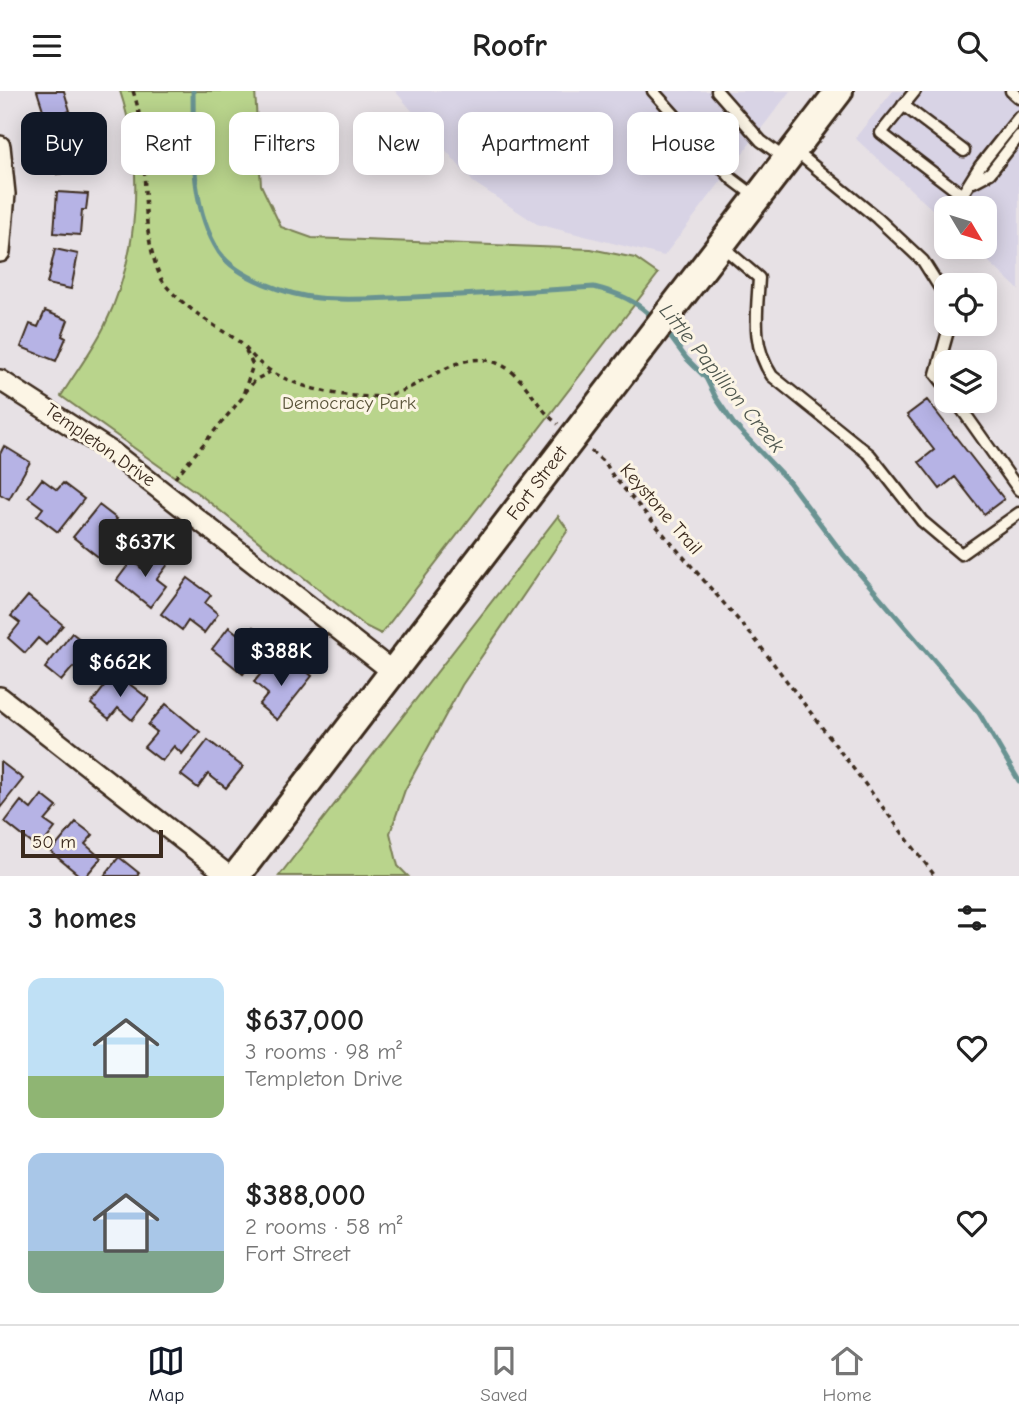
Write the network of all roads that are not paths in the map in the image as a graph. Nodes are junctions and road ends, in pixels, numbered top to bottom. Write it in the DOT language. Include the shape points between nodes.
graph roads {
  1 [pos="653,91"];
  2 [pos="717,91"];
  3 [pos="839,91"];
  4 [pos="915,91"];
  5 [pos="1011,91"];
  6 [pos="1019,98"];
  7 [pos="903,105"];
  8 [pos="1019,117"];
  9 [pos="1019,136"];
  10 [pos="0,146"];
  11 [pos="964,151"];
  12 [pos="790,155"];
  13 [pos="972,183"];
  14 [pos="756,198"];
  15 [pos="720,244"];
  16 [pos="0,252"];
  17 [pos="934,278"];
  18 [pos="0,380"];
  19 [pos="964,413"];
  20 [pos="1019,490"];
  21 [pos="1019,513"];
  22 [pos="393,672"];
  23 [pos="0,698"];
  24 [pos="229,876"];
  25 [pos="236,876"];
  1 -- 14 [label="lane" via="732,179"];
  2 -- 12 [label="lane" via="761,141"];
  3 -- 12 [label="main road, Fort Street"];
  4 -- 7 [label="lane"];
  5 -- 6 [label="lane"];
  7 -- 11 [label="lane"];
  7 -- 13 [label="lane" via="881,133 962,195"];
  8 -- 13 [label="lane"];
  9 -- 13 [label="lane" via="990,173"];
  10 -- 16 [label="street" via="5,194"];
  12 -- 14 [label="main road, Fort Street"];
  12 -- 17 [label="lane" via="877,218 923,261"];
  14 -- 15 [label="main road, Fort Street"];
  15 -- 21 [label="lane" via="759,278 756,338 761,361 772,376 870,455 922,521 961,554"];
  15 -- 22 [label="main road, Fort Street"];
  18 -- 22 [label="street, Templeton Drive" via="112,451"];
  19 -- 20 [label="lane"];
  22 -- 25 [label="main road, Fort Street"];
  23 -- 24 [label="street"];
}
